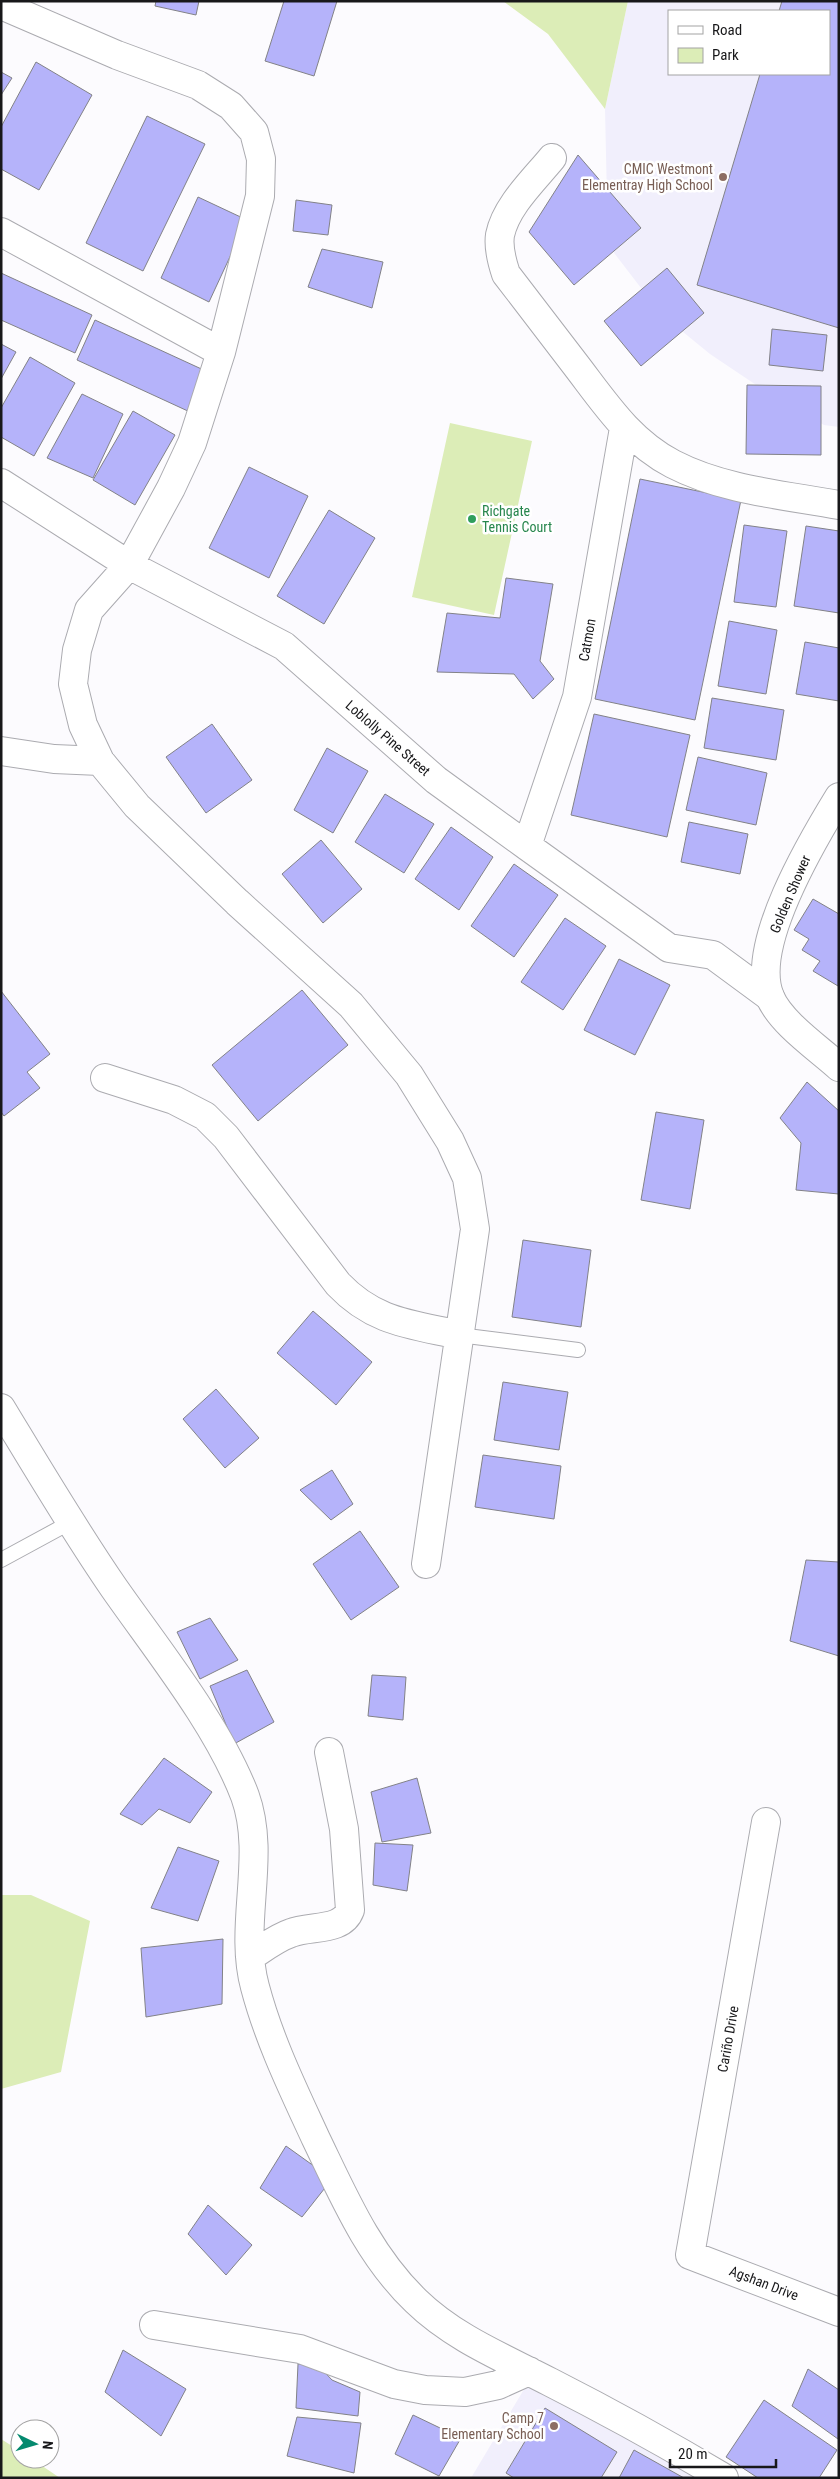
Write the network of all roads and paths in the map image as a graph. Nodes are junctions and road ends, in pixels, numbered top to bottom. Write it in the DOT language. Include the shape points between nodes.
graph roads {
  1 [pos="8,8"];
  2 [pos="552,158"];
  3 [pos="1,232"];
  4 [pos="221,352"];
  5 [pos="624,428"];
  6 [pos="1,483"];
  7 [pos="839,505"];
  8 [pos="129,565"];
  9 [pos="1,751"];
  10 [pos="100,761"];
  11 [pos="839,797"];
  12 [pos="526,846"];
  13 [pos="770,997"];
  14 [pos="839,1067"];
  15 [pos="105,1078"];
  16 [pos="459,1335"];
  17 [pos="578,1350"];
  18 [pos="1,1408"];
  19 [pos="71,1522"];
  20 [pos="1,1560"];
  21 [pos="426,1564"];
  22 [pos="329,1752"];
  23 [pos="766,1822"];
  24 [pos="250,1957"];
  25 [pos="690,2255"];
  26 [pos="839,2312"];
  27 [pos="154,2325"];
  28 [pos="529,2370"];
  29 [pos="724,2478"];
  1 -- 4 [label="street" via="198,85 230,106 254,132 261,160 260,196"];
  2 -- 5 [label="street" via="510,211 500,235 501,257 506,274"];
  3 -- 4 [label="street"];
  4 -- 8 [label="street" via="192,443"];
  5 -- 7 [label="street" via="650,450 702,476"];
  5 -- 12 [label="street, Catmon" via="577,697"];
  6 -- 8 [label="street, Loblolly Pine Street"];
  8 -- 10 [label="street" via="89,610 77,650 73,684 83,725"];
  8 -- 12 [label="street, Loblolly Pine Street" via="284,646 436,780"];
  9 -- 10 [label="street" via="54,759"];
  10 -- 16 [label="street" via="137,806 351,1005 420,1092 450,1141 467,1178 475,1229"];
  11 -- 13 [label="street, Golden Shower" via="816,834 776,920 766,971"];
  12 -- 13 [label="street, Loblolly Pine Street" via="669,948 713,955"];
  13 -- 14 [label="street" via="777,1010"];
  15 -- 16 [label="street" via="174,1100 205,1116 226,1137 352,1299 392,1320"];
  16 -- 17 [label="lane"];
  16 -- 21 [label="street"];
  18 -- 19 [label="street"];
  19 -- 20 [label="lane"];
  19 -- 24 [label="street" via="188,1693 231,1765 246,1800 252,1835"];
  22 -- 24 [label="street" via="344,1828 350,1910 347,1918 340,1923 290,1933"];
  23 -- 25 [label="street, Cariño Drive"];
  24 -- 28 [label="street" via="254,1983 281,2063 353,2216 381,2262 418,2302 468,2341"];
  25 -- 26 [label="street, Agshan Drive"];
  27 -- 28 [label="street" via="300,2349 394,2384 425,2390 465,2392 498,2385"];
  28 -- 29 [label="street" via="643,2430"];
}
